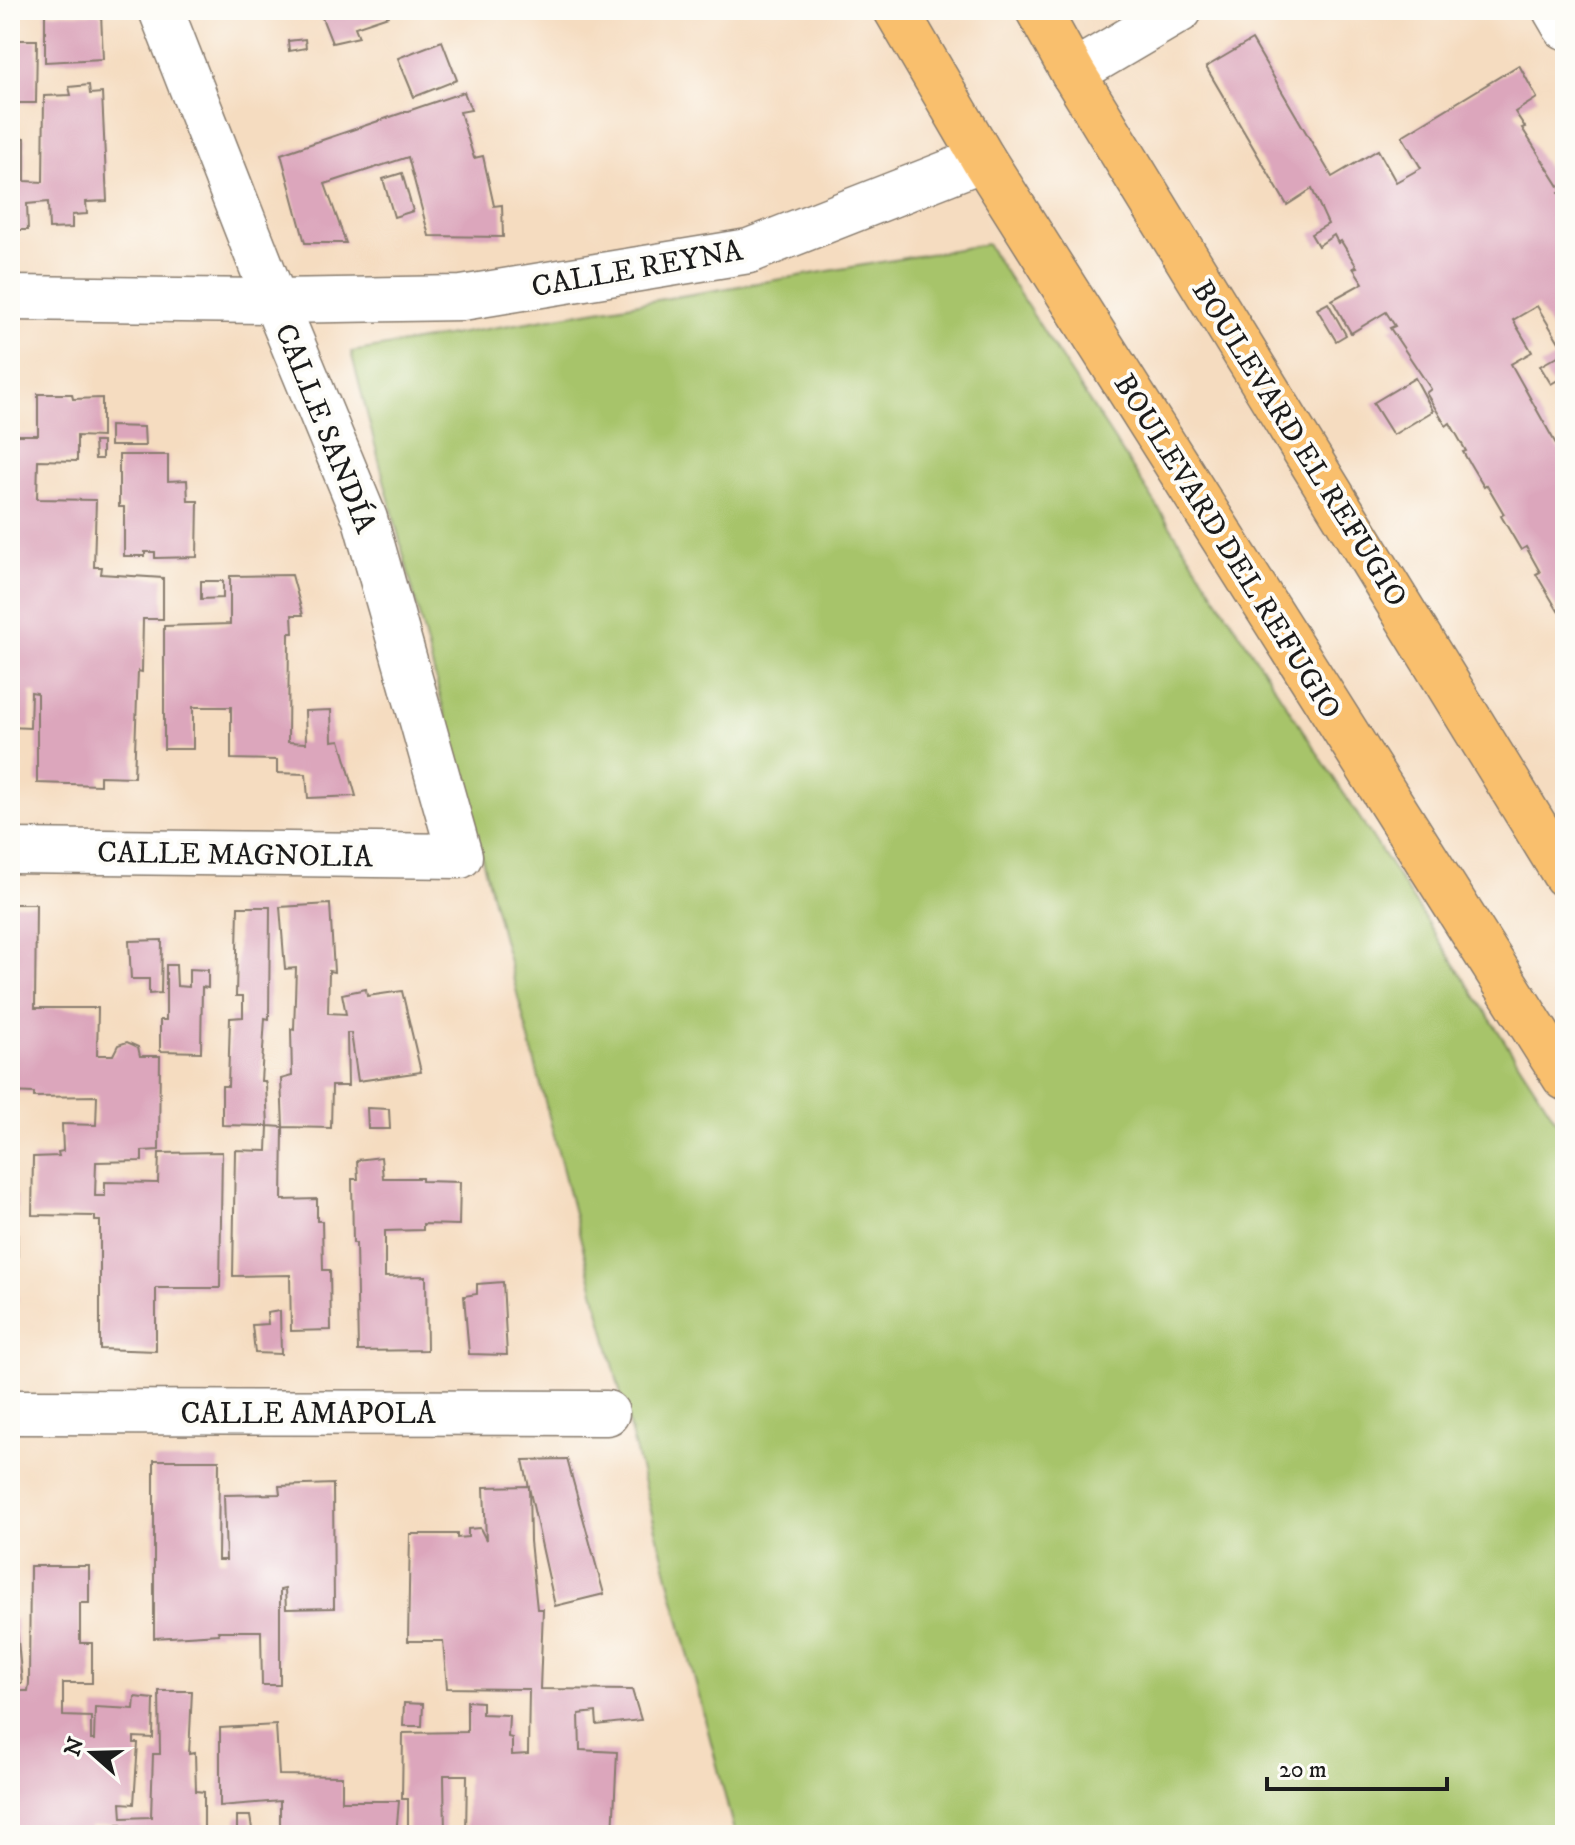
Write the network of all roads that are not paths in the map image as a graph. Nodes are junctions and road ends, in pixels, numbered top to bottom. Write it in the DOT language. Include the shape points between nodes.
graph roads {
  1 [pos="161,10"];
  2 [pos="896,10"];
  3 [pos="1038,10"];
  4 [pos="1180,10"];
  5 [pos="1555,10"];
  6 [pos="1565,27"];
  7 [pos="1073,73"];
  8 [pos="983,159"];
  9 [pos="10,298"];
  10 [pos="275,301"];
  11 [pos="10,851"];
  12 [pos="460,856"];
  13 [pos="1565,875"];
  14 [pos="1565,1078"];
  15 [pos="10,1412"];
  16 [pos="607,1413"];
  1 -- 10 [label="street, CALLE SANDÍA"];
  2 -- 8 [label="main road, BOULEVARD DEL REFUGIO"];
  3 -- 7 [label="main road, BOULEVARD EL REFUGIO"];
  4 -- 7 [label="street"];
  5 -- 6 [label="street"];
  7 -- 13 [label="main road, BOULEVARD EL REFUGIO"];
  8 -- 10 [label="street, CALLE REYNA" via="749,251 462,298"];
  8 -- 14 [label="main road, BOULEVARD DEL REFUGIO"];
  9 -- 10 [label="street, CALLE REYNA"];
  10 -- 12 [label="street, CALLE SANDÍA" via="365,519"];
  11 -- 12 [label="street, CALLE MAGNOLIA"];
  15 -- 16 [label="street, CALLE AMAPOLA"];
}
